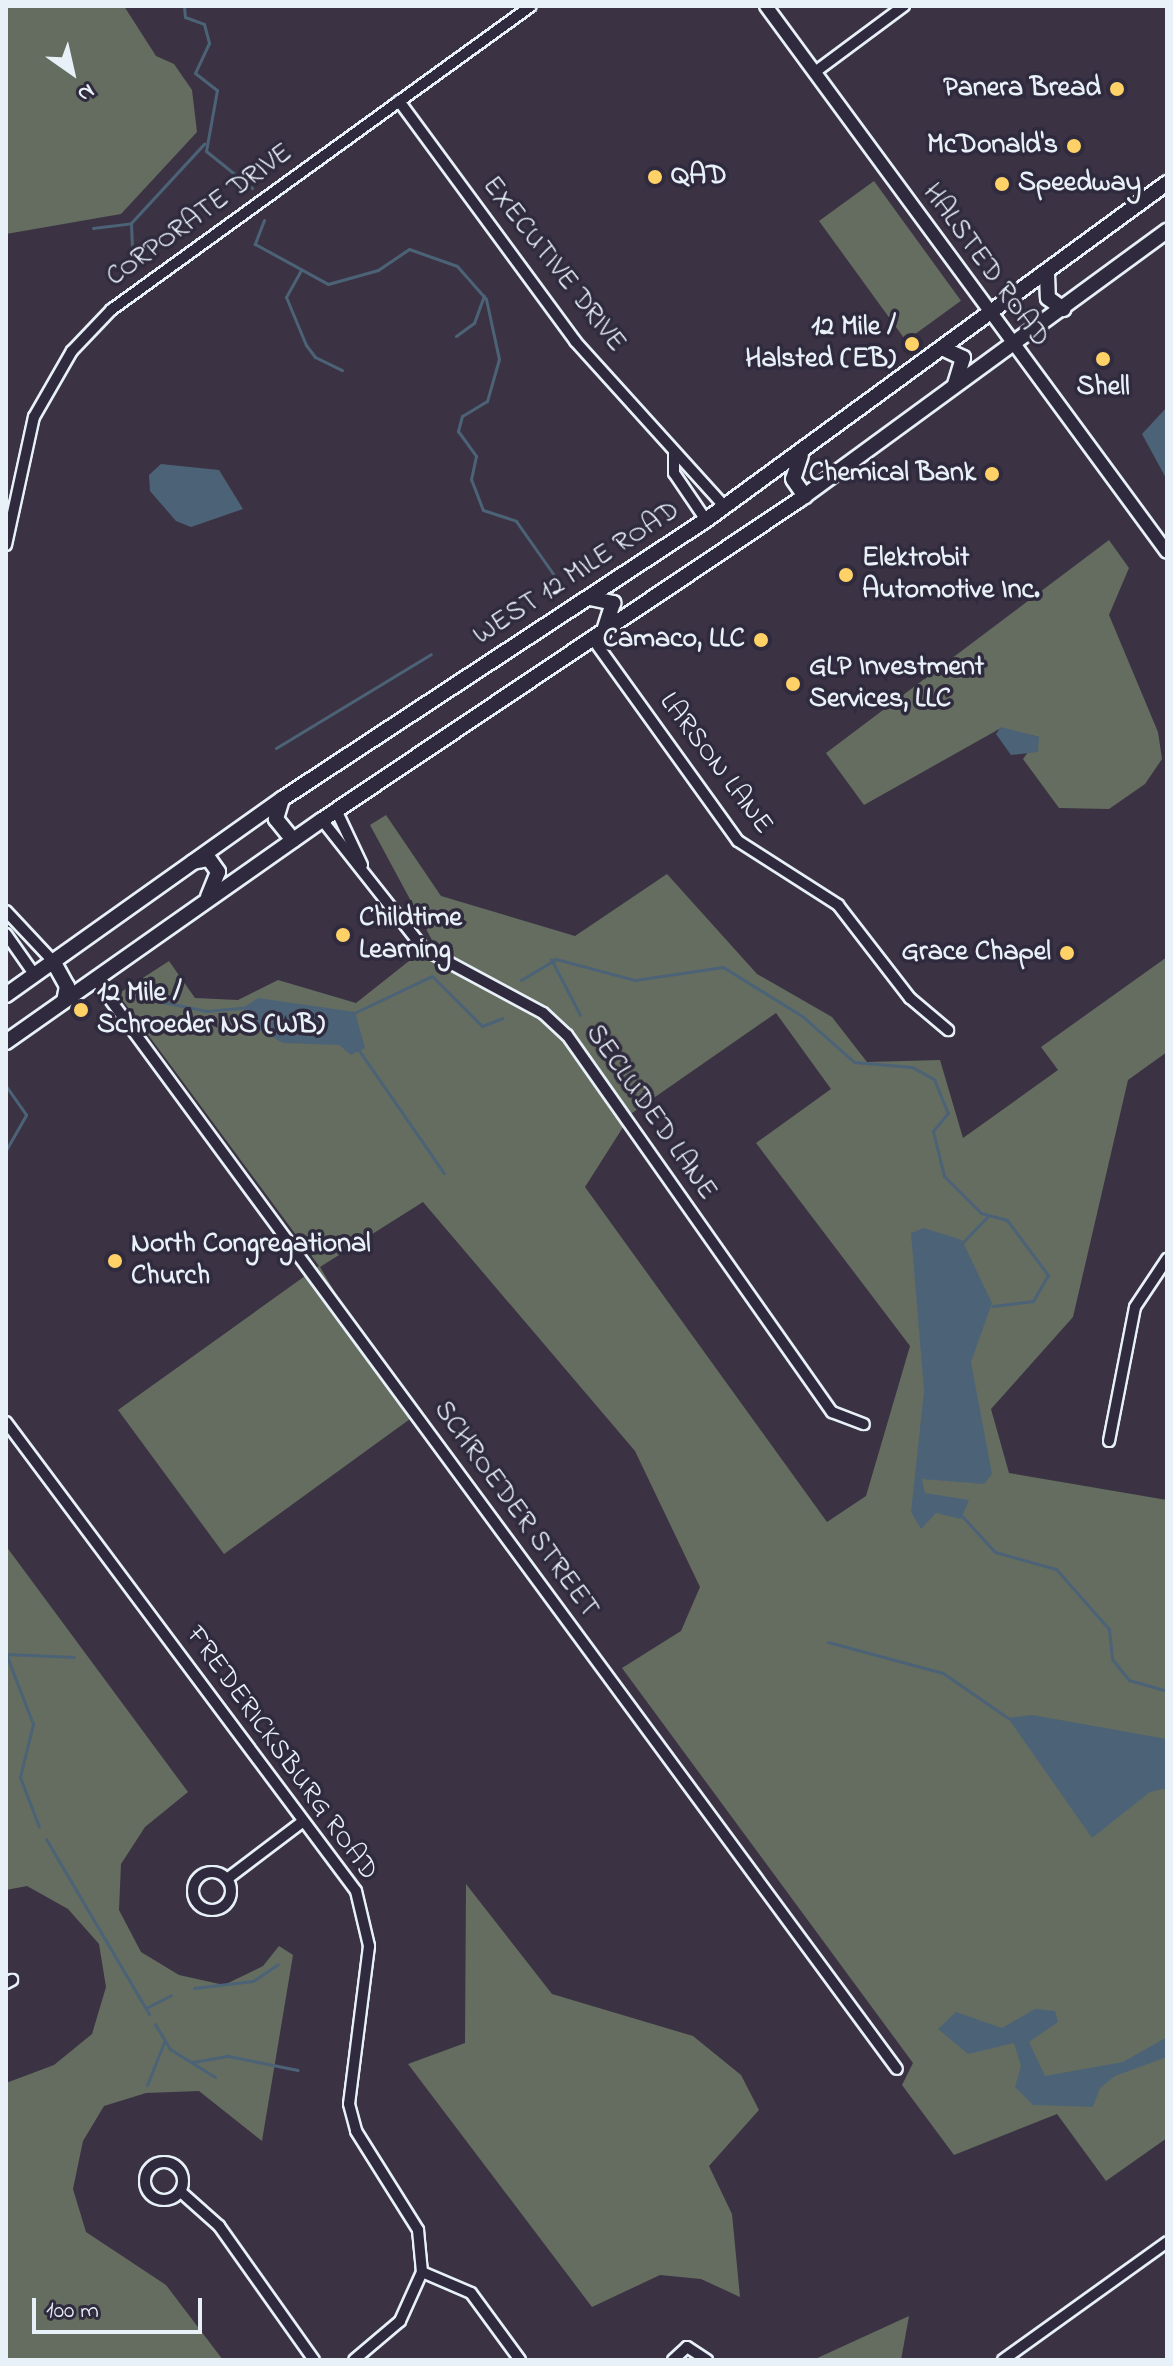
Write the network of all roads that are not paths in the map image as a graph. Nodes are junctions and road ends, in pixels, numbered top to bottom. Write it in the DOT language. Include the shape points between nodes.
graph roads {
  1 [pos="531,6"];
  2 [pos="766,6"];
  3 [pos="904,6"];
  4 [pos="815,72"];
  5 [pos="399,101"];
  6 [pos="1167,183"];
  7 [pos="1167,231"];
  8 [pos="1047,273"];
  9 [pos="1063,309"];
  10 [pos="990,313"];
  11 [pos="1013,346"];
  12 [pos="944,349"];
  13 [pos="950,392"];
  14 [pos="803,451"];
  15 [pos="674,453"];
  16 [pos="805,496"];
  17 [pos="725,507"];
  18 [pos="706,520"];
  19 [pos="6,545"];
  20 [pos="1167,552"];
  21 [pos="585,600"];
  22 [pos="595,642"];
  23 [pos="282,799"];
  24 [pos="336,810"];
  25 [pos="322,820"];
  26 [pos="293,840"];
  27 [pos="189,863"];
  28 [pos="362,865"];
  29 [pos="206,900"];
  30 [pos="6,911"];
  31 [pos="6,934"];
  32 [pos="53,961"];
  33 [pos="34,974"];
  34 [pos="95,979"];
  35 [pos="6,995"];
  36 [pos="64,1001"];
  37 [pos="948,1030"];
  38 [pos="6,1042"];
  39 [pos="1167,1259"];
  40 [pos="6,1422"];
  41 [pos="864,1424"];
  42 [pos="1109,1441"];
  43 [pos="302,1822"];
  44 [pos="227,1879"];
  45 [pos="897,2069"];
  46 [pos="182,2193"];
  47 [pos="1167,2242"];
  48 [pos="422,2272"];
  49 [pos="314,2360"];
  50 [pos="354,2360"];
  51 [pos="520,2360"];
  52 [pos="673,2360"];
  53 [pos="707,2360"];
  54 [pos="1003,2360"];
  1 -- 5 [label="street, CORPORATE DRIVE"];
  2 -- 4 [label="street, HALSTED ROAD"];
  3 -- 4 [label="street"];
  4 -- 10 [label="street, HALSTED ROAD"];
  5 -- 15 [label="street, EXECUTIVE DRIVE" via="575,341"];
  5 -- 19 [label="street, CORPORATE DRIVE" via="111,310 72,351 34,417"];
  6 -- 8 [label="main road, WEST 12 MILE ROAD"];
  7 -- 9 [label="main road"];
  8 -- 9 [label="main road" via="1048,298"];
  8 -- 10 [label="main road, WEST 12 MILE ROAD"];
  9 -- 11 [label="main road"];
  10 -- 11 [label="street, HALSTED ROAD"];
  10 -- 12 [label="main road, WEST 12 MILE ROAD"];
  11 -- 13 [label="main road"];
  11 -- 20 [label="street, HALSTED ROAD"];
  12 -- 13 [label="main road" via="955,351 964,366"];
  12 -- 14 [label="main road, WEST 12 MILE ROAD"];
  13 -- 16 [label="main road"];
  14 -- 16 [label="main road" via="793,479"];
  14 -- 17 [label="main road, WEST 12 MILE ROAD"];
  15 -- 17 [label="street, EXECUTIVE DRIVE" via="692,462"];
  15 -- 18 [label="street, EXECUTIVE DRIVE" via="674,473"];
  16 -- 22 [label="main road"];
  17 -- 18 [label="main road, WEST 12 MILE ROAD"];
  18 -- 21 [label="main road, WEST 12 MILE ROAD"];
  21 -- 22 [label="main road" via="601,595 613,603 609,626"];
  21 -- 23 [label="main road, WEST 12 MILE ROAD"];
  22 -- 24 [label="main road"];
  22 -- 37 [label="street, LARSON LANE" via="738,841 838,905 910,998"];
  23 -- 26 [label="main road" via="276,819"];
  23 -- 27 [label="main road, WEST 12 MILE ROAD"];
  24 -- 25 [label="main road"];
  24 -- 28 [label="street, SECLUDED LANE"];
  25 -- 26 [label="main road"];
  25 -- 28 [label="street, SECLUDED LANE"];
  26 -- 29 [label="main road"];
  27 -- 29 [label="main road" via="209,859 218,872"];
  27 -- 32 [label="main road, WEST 12 MILE ROAD"];
  28 -- 41 [label="street, SECLUDED LANE" via="424,949 543,1013 567,1035 832,1412"];
  29 -- 34 [label="main road"];
  30 -- 32 [label="street"];
  31 -- 33 [label="street"];
  32 -- 33 [label="main road, WEST 12 MILE ROAD"];
  32 -- 36 [label="main road" via="67,986"];
  33 -- 35 [label="main road, WEST 12 MILE ROAD"];
  34 -- 36 [label="main road"];
  34 -- 45 [label="street, SCHROEDER STREET"];
  36 -- 38 [label="main road"];
  39 -- 42 [label="street" via="1135,1307"];
  40 -- 43 [label="street, FREDERICKSBURG ROAD"];
  43 -- 44 [label="street"];
  43 -- 48 [label="street, FREDERICKSBURG ROAD" via="356,1891 367,1921 349,2104 356,2131 418,2230"];
  46 -- 49 [label="street" via="219,2226"];
  47 -- 54 [label="street"];
  48 -- 50 [label="street, FREDERICKSBURG ROAD" via="400,2321"];
  48 -- 51 [label="street" via="471,2293"];
  52 -- 53 [label="street" via="687,2347"];
}
